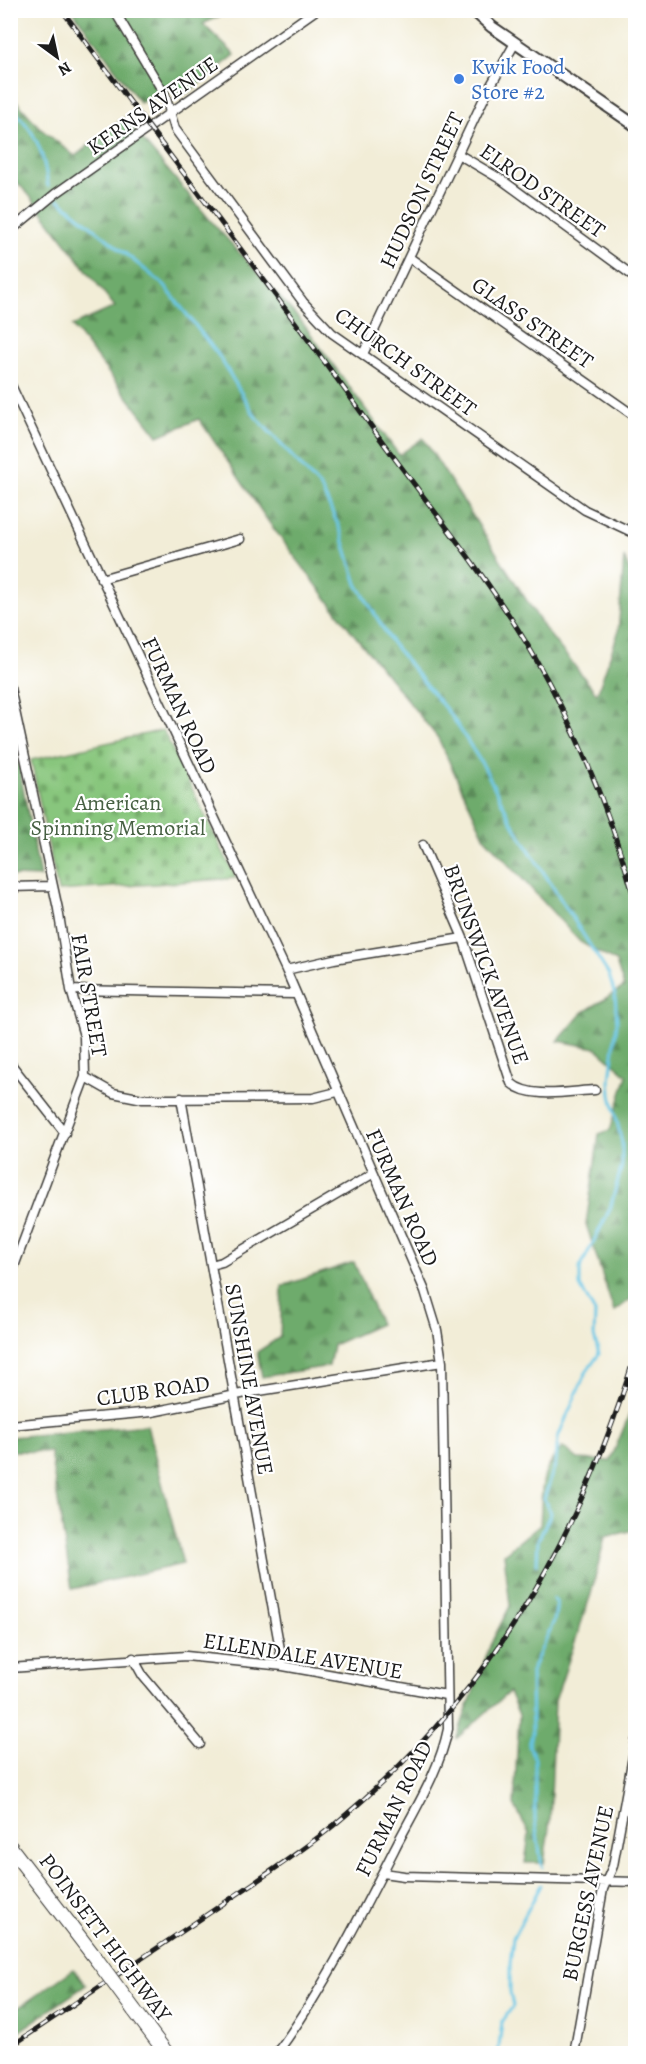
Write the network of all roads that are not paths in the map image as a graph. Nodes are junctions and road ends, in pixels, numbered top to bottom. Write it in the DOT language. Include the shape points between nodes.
graph roads {
  1 [pos="114,10"];
  2 [pos="316,10"];
  3 [pos="473,10"];
  4 [pos="515,43"];
  5 [pos="170,114"];
  6 [pos="636,126"];
  7 [pos="458,154"];
  8 [pos="10,231"];
  9 [pos="410,258"];
  10 [pos="636,278"];
  11 [pos="363,354"];
  12 [pos="10,383"];
  13 [pos="636,417"];
  14 [pos="636,534"];
  15 [pos="240,539"];
  16 [pos="101,579"];
  17 [pos="10,688"];
  18 [pos="423,845"];
  19 [pos="53,886"];
  20 [pos="10,887"];
  21 [pos="463,938"];
  22 [pos="286,970"];
  23 [pos="71,990"];
  24 [pos="296,994"];
  25 [pos="10,1063"];
  26 [pos="85,1077"];
  27 [pos="595,1090"];
  28 [pos="337,1092"];
  29 [pos="181,1098"];
  30 [pos="65,1133"];
  31 [pos="374,1173"];
  32 [pos="211,1265"];
  33 [pos="10,1277"];
  34 [pos="442,1362"];
  35 [pos="234,1396"];
  36 [pos="10,1425"];
  37 [pos="133,1658"];
  38 [pos="284,1666"];
  39 [pos="10,1668"];
  40 [pos="446,1695"];
  41 [pos="636,1740"];
  42 [pos="200,1744"];
  43 [pos="10,1847"];
  44 [pos="383,1873"];
  45 [pos="609,1880"];
  46 [pos="636,1882"];
  47 [pos="165,2052"];
  48 [pos="276,2054"];
  49 [pos="574,2054"];
  1 -- 5 [label="street, CHURCH STREET" via="165,95"];
  2 -- 5 [label="street, KERNS AVENUE"];
  3 -- 4 [label="street"];
  4 -- 6 [label="street"];
  4 -- 7 [label="street, HUDSON STREET"];
  5 -- 8 [label="street, KERNS AVENUE" via="55,194"];
  5 -- 11 [label="street, CHURCH STREET" via="182,141 303,302 332,333"];
  7 -- 9 [label="street, HUDSON STREET"];
  7 -- 10 [label="street, ELROD STREET" via="502,180"];
  9 -- 11 [label="street, HUDSON STREET"];
  9 -- 13 [label="street, GLASS STREET"];
  11 -- 14 [label="street, CHURCH STREET" via="585,510"];
  12 -- 16 [label="street, FURMAN ROAD"];
  15 -- 16 [label="street"];
  16 -- 22 [label="street, FURMAN ROAD"];
  17 -- 19 [label="street, FAIR STREET"];
  18 -- 21 [label="street, BRUNSWICK AVENUE"];
  19 -- 20 [label="street"];
  19 -- 23 [label="street, FAIR STREET"];
  21 -- 22 [label="street"];
  21 -- 27 [label="street, BRUNSWICK AVENUE" via="512,1083 533,1091"];
  22 -- 24 [label="street, FURMAN ROAD"];
  23 -- 24 [label="street"];
  23 -- 26 [label="street, FAIR STREET" via="84,1036"];
  24 -- 28 [label="street, FURMAN ROAD"];
  25 -- 30 [label="street"];
  26 -- 29 [label="street" via="106,1090 131,1097"];
  26 -- 30 [label="street, FAIR STREET"];
  28 -- 29 [label="street" via="313,1098"];
  28 -- 31 [label="street, FURMAN ROAD"];
  29 -- 32 [label="street, SUNSHINE AVENUE"];
  30 -- 33 [label="street, FAIR STREET"];
  31 -- 32 [label="street"];
  31 -- 34 [label="street, FURMAN ROAD" via="425,1292"];
  32 -- 35 [label="street, SUNSHINE AVENUE"];
  34 -- 35 [label="street, CLUB ROAD"];
  34 -- 40 [label="street, FURMAN ROAD"];
  35 -- 36 [label="street, CLUB ROAD" via="152,1412"];
  35 -- 38 [label="street, SUNSHINE AVENUE"];
  37 -- 38 [label="street, ELLENDALE AVENUE" via="186,1656"];
  37 -- 39 [label="street, ELLENDALE AVENUE"];
  37 -- 42 [label="street" via="143,1676"];
  38 -- 40 [label="street, ELLENDALE AVENUE"];
  40 -- 44 [label="street, FURMAN ROAD" via="447,1729 442,1753"];
  41 -- 45 [label="street, BURGESS AVENUE"];
  43 -- 47 [label="highway, POINSETT HIGHWAY, bridge"];
  44 -- 45 [label="street"];
  44 -- 48 [label="street, FURMAN ROAD"];
  45 -- 46 [label="street"];
  45 -- 49 [label="street, BURGESS AVENUE" via="603,1889"];
}
